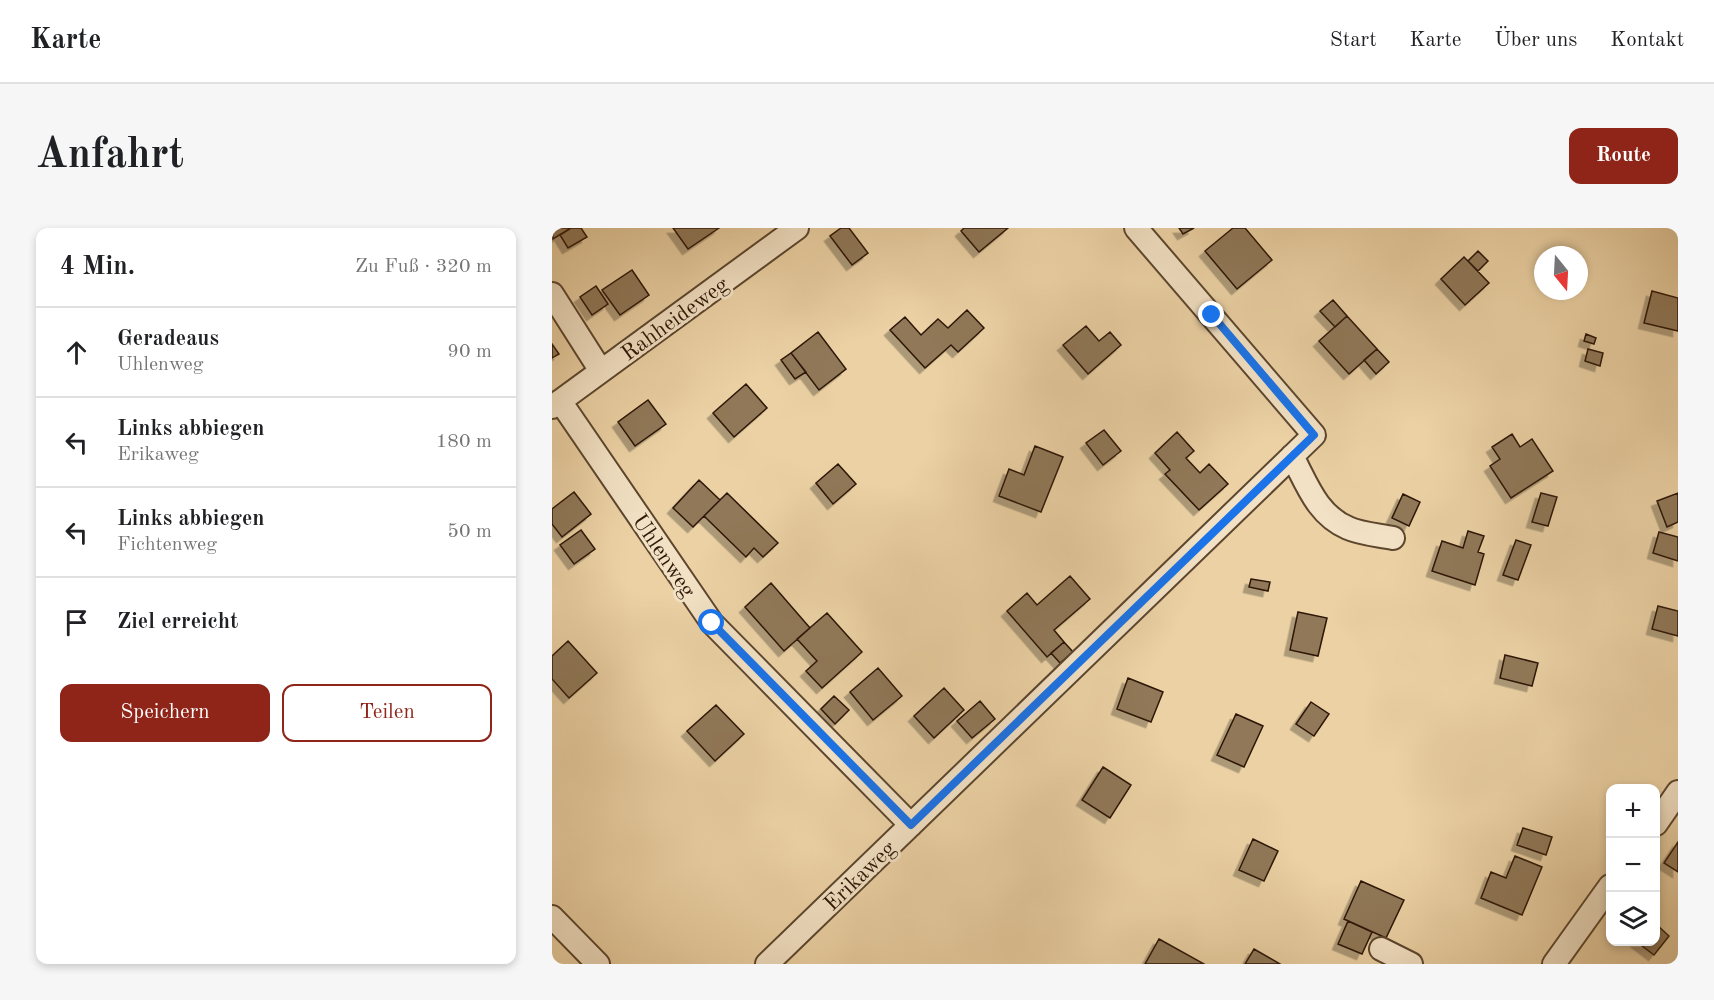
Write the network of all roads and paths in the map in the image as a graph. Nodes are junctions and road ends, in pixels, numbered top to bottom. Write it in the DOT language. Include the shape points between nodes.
graph roads {
  1 [pos="797,228"];
  2 [pos="1136,228"];
  3 [pos="552,294"];
  4 [pos="601,371"];
  5 [pos="556,404"];
  6 [pos="1292,456"];
  7 [pos="1393,538"];
  8 [pos="1678,792"];
  9 [pos="1660,818"];
  10 [pos="911,825"];
  11 [pos="1607,892"];
  12 [pos="552,917"];
  13 [pos="1381,949"];
  14 [pos="598,964"];
  15 [pos="767,964"];
  16 [pos="1411,964"];
  17 [pos="1554,964"];
  1 -- 4 [label="street, Rahheideweg"];
  2 -- 6 [label="street, Erikaweg" via="1314,435"];
  3 -- 4 [label="street"];
  4 -- 5 [label="street, Rahheideweg"];
  5 -- 10 [label="street, Uhlenweg" via="712,623"];
  6 -- 7 [label="street" via="1319,508 1333,520 1349,529"];
  6 -- 10 [label="street, Erikaweg"];
  8 -- 9 [label="street"];
  10 -- 15 [label="street, Erikaweg"];
  11 -- 17 [label="street"];
  12 -- 14 [label="street"];
  13 -- 16 [label="street"];
}
